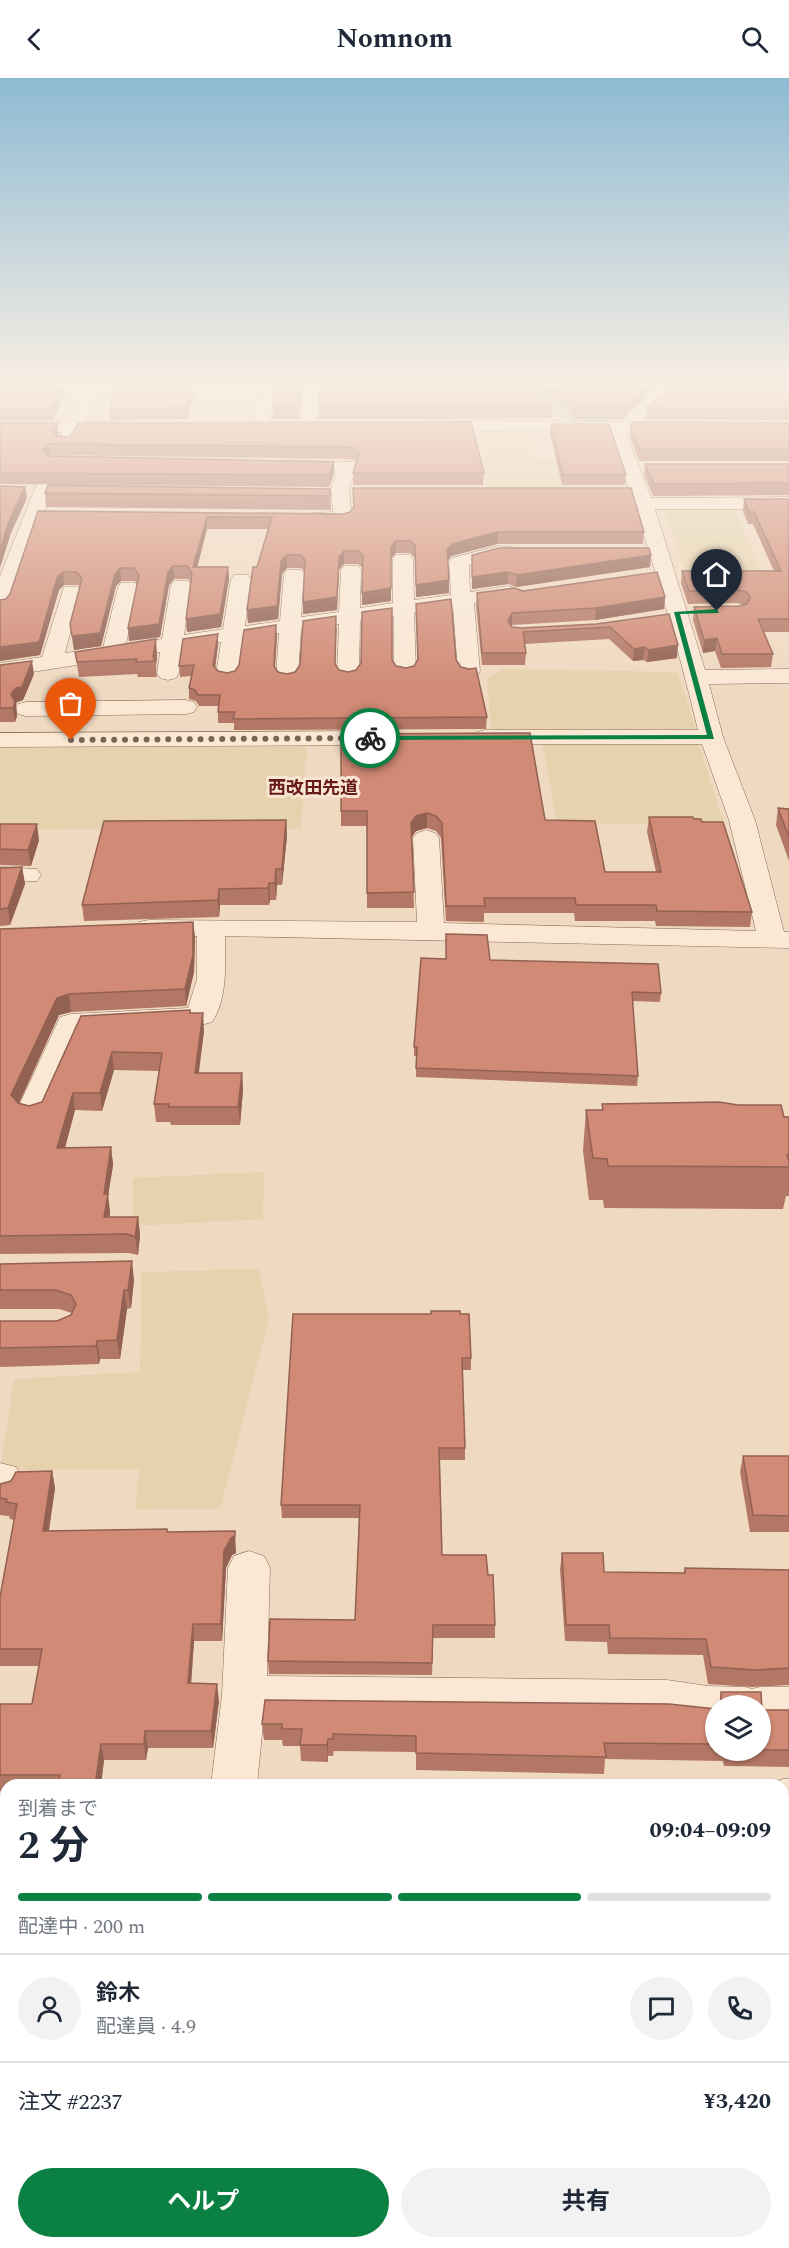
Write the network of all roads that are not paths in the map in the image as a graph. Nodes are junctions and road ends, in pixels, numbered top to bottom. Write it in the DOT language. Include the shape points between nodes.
graph roads {
  1 [pos="29,487"];
  2 [pos="44,487"];
  3 [pos="634,487"];
  4 [pos="338,490"];
  5 [pos="21,491"];
  6 [pos="361,492"];
  7 [pos="636,496"];
  8 [pos="789,503"];
  9 [pos="32,515"];
  10 [pos="54,516"];
  11 [pos="280,518"];
  12 [pos="23,534"];
  13 [pos="0,535"];
  14 [pos="532,552"];
  15 [pos="634,552"];
  16 [pos="657,552"];
  17 [pos="403,559"];
  18 [pos="351,570"];
  19 [pos="294,574"];
  20 [pos="241,579"];
  21 [pos="181,585"];
  22 [pos="128,587"];
  23 [pos="71,591"];
  24 [pos="508,592"];
  25 [pos="463,598"];
  26 [pos="0,606"];
  27 [pos="405,606"];
  28 [pos="350,616"];
  29 [pos="291,625"];
  30 [pos="233,634"];
  31 [pos="172,644"];
  32 [pos="112,653"];
  33 [pos="52,662"];
  34 [pos="0,670"];
  35 [pos="405,670"];
  36 [pos="469,671"];
  37 [pos="168,673"];
  38 [pos="348,674"];
  39 [pos="226,675"];
  40 [pos="287,676"];
  41 [pos="789,676"];
  42 [pos="696,677"];
  43 [pos="186,706"];
  44 [pos="79,708"];
  45 [pos="26,709"];
  46 [pos="457,737"];
  47 [pos="711,737"];
  48 [pos="412,738"];
  49 [pos="0,740"];
  50 [pos="71,740"];
  51 [pos="426,838"];
  52 [pos="0,875"];
  53 [pos="28,876"];
  54 [pos="211,928"];
  55 [pos="124,930"];
  56 [pos="431,931"];
  57 [pos="780,940"];
  58 [pos="32,1112"];
  59 [pos="249,1568"];
  60 [pos="244,1695"];
  61 [pos="705,1705"];
  62 [pos="771,1706"];
  63 [pos="789,1706"];
  64 [pos="235,1779"];
  1 -- 5 [label="street"];
  2 -- 9 [label="street"];
  3 -- 7 [label="street"];
  4 -- 6 [label="street"];
  4 -- 11 [label="street" via="344,518"];
  7 -- 8 [label="street"];
  7 -- 16 [label="street"];
  9 -- 10 [label="street"];
  9 -- 12 [label="street"];
  12 -- 13 [label="street"];
  12 -- 26 [label="street"];
  14 -- 25 [label="street" via="498,552 459,562"];
  15 -- 16 [label="street"];
  16 -- 42 [label="street" via="654,576 678,614"];
  17 -- 27 [label="street"];
  18 -- 28 [label="street"];
  19 -- 29 [label="street"];
  20 -- 30 [label="street"];
  21 -- 31 [label="street"];
  22 -- 32 [label="street"];
  23 -- 33 [label="street"];
  24 -- 25 [label="street"];
  25 -- 27 [label="street"];
  25 -- 36 [label="street"];
  27 -- 28 [label="street"];
  27 -- 35 [label="street"];
  28 -- 29 [label="street"];
  28 -- 38 [label="street"];
  29 -- 30 [label="street"];
  29 -- 40 [label="street"];
  30 -- 31 [label="street"];
  30 -- 39 [label="street"];
  31 -- 32 [label="street"];
  31 -- 37 [label="street"];
  32 -- 33 [label="street"];
  33 -- 34 [label="street"];
  41 -- 42 [label="street"];
  42 -- 47 [label="street"];
  43 -- 44 [label="street"];
  44 -- 45 [label="street"];
  44 -- 50 [label="street"];
  46 -- 47 [label="street"];
  47 -- 57 [label="street"];
  48 -- 50 [label="street"];
  49 -- 50 [label="street"];
  51 -- 56 [label="street"];
  52 -- 53 [label="street"];
  54 -- 55 [label="street"];
  54 -- 56 [label="street"];
  54 -- 58 [label="street" via="211,979 201,1016 70,1023"];
  56 -- 57 [label="street"];
  59 -- 60 [label="street"];
  60 -- 61 [label="street" via="667,1699"];
  60 -- 64 [label="street"];
  62 -- 63 [label="street"];
}
